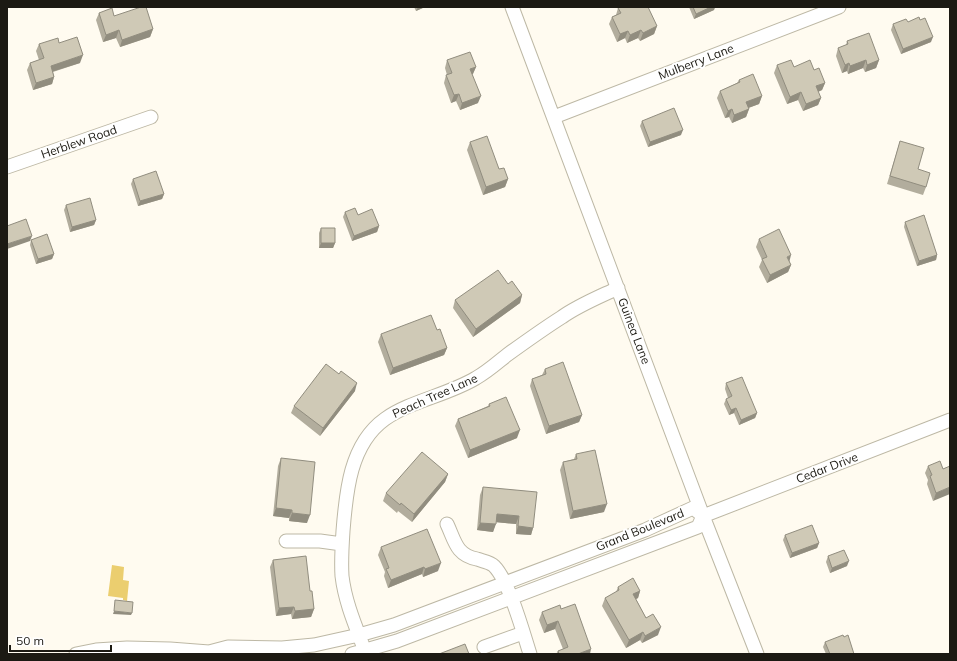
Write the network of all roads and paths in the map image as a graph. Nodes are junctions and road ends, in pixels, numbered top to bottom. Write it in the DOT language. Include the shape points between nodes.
graph roads {
  1 [pos="512,7"];
  2 [pos="838,7"];
  3 [pos="151,117"];
  4 [pos="554,117"];
  5 [pos="7,167"];
  6 [pos="618,288"];
  7 [pos="950,420"];
  8 [pos="703,516"];
  9 [pos="447,524"];
  10 [pos="628,536"];
  11 [pos="286,541"];
  12 [pos="342,544"];
  13 [pos="634,551"];
  14 [pos="505,583"];
  15 [pos="511,598"];
  16 [pos="523,633"];
  17 [pos="359,635"];
  18 [pos="484,647"];
  19 [pos="365,652"];
  20 [pos="210,653"];
  21 [pos="76,654"];
  22 [pos="352,654"];
  23 [pos="530,654"];
  24 [pos="757,654"];
  1 -- 4 [label="street, Guinea Lane"];
  2 -- 4 [label="street, Mulberry Lane"];
  3 -- 5 [label="street, Herblew Road"];
  4 -- 6 [label="street, Guinea Lane"];
  6 -- 8 [label="street, Guinea Lane"];
  6 -- 12 [label="street, Peach Tree Lane" via="563,316 471,381 396,411 384,420 363,443 350,475"];
  7 -- 8 [label="street, Cedar Drive"];
  8 -- 10 [label="street, Grand Boulevard" via="693,508"];
  8 -- 13 [label="street, Grand Boulevard" via="698,527"];
  8 -- 24 [label="street, Guinea Lane"];
  9 -- 14 [label="street" via="459,551 469,558 493,564"];
  10 -- 13 [label="street"];
  10 -- 14 [label="street, Grand Boulevard"];
  11 -- 12 [label="street"];
  12 -- 17 [label="street, Peach Tree Lane" via="342,577"];
  13 -- 15 [label="street, Grand Boulevard"];
  14 -- 15 [label="street"];
  14 -- 17 [label="street, Grand Boulevard" via="394,625"];
  15 -- 16 [label="street"];
  15 -- 19 [label="street, Grand Boulevard"];
  16 -- 18 [label="street"];
  16 -- 23 [label="street"];
  17 -- 19 [label="street, Peach Tree Lane"];
  17 -- 20 [label="street, Grand Boulevard" via="314,645 282,648 228,647"];
  19 -- 22 [label="street, Grand Boulevard"];
  20 -- 21 [label="street, Grand Boulevard" via="127,648"];
}
